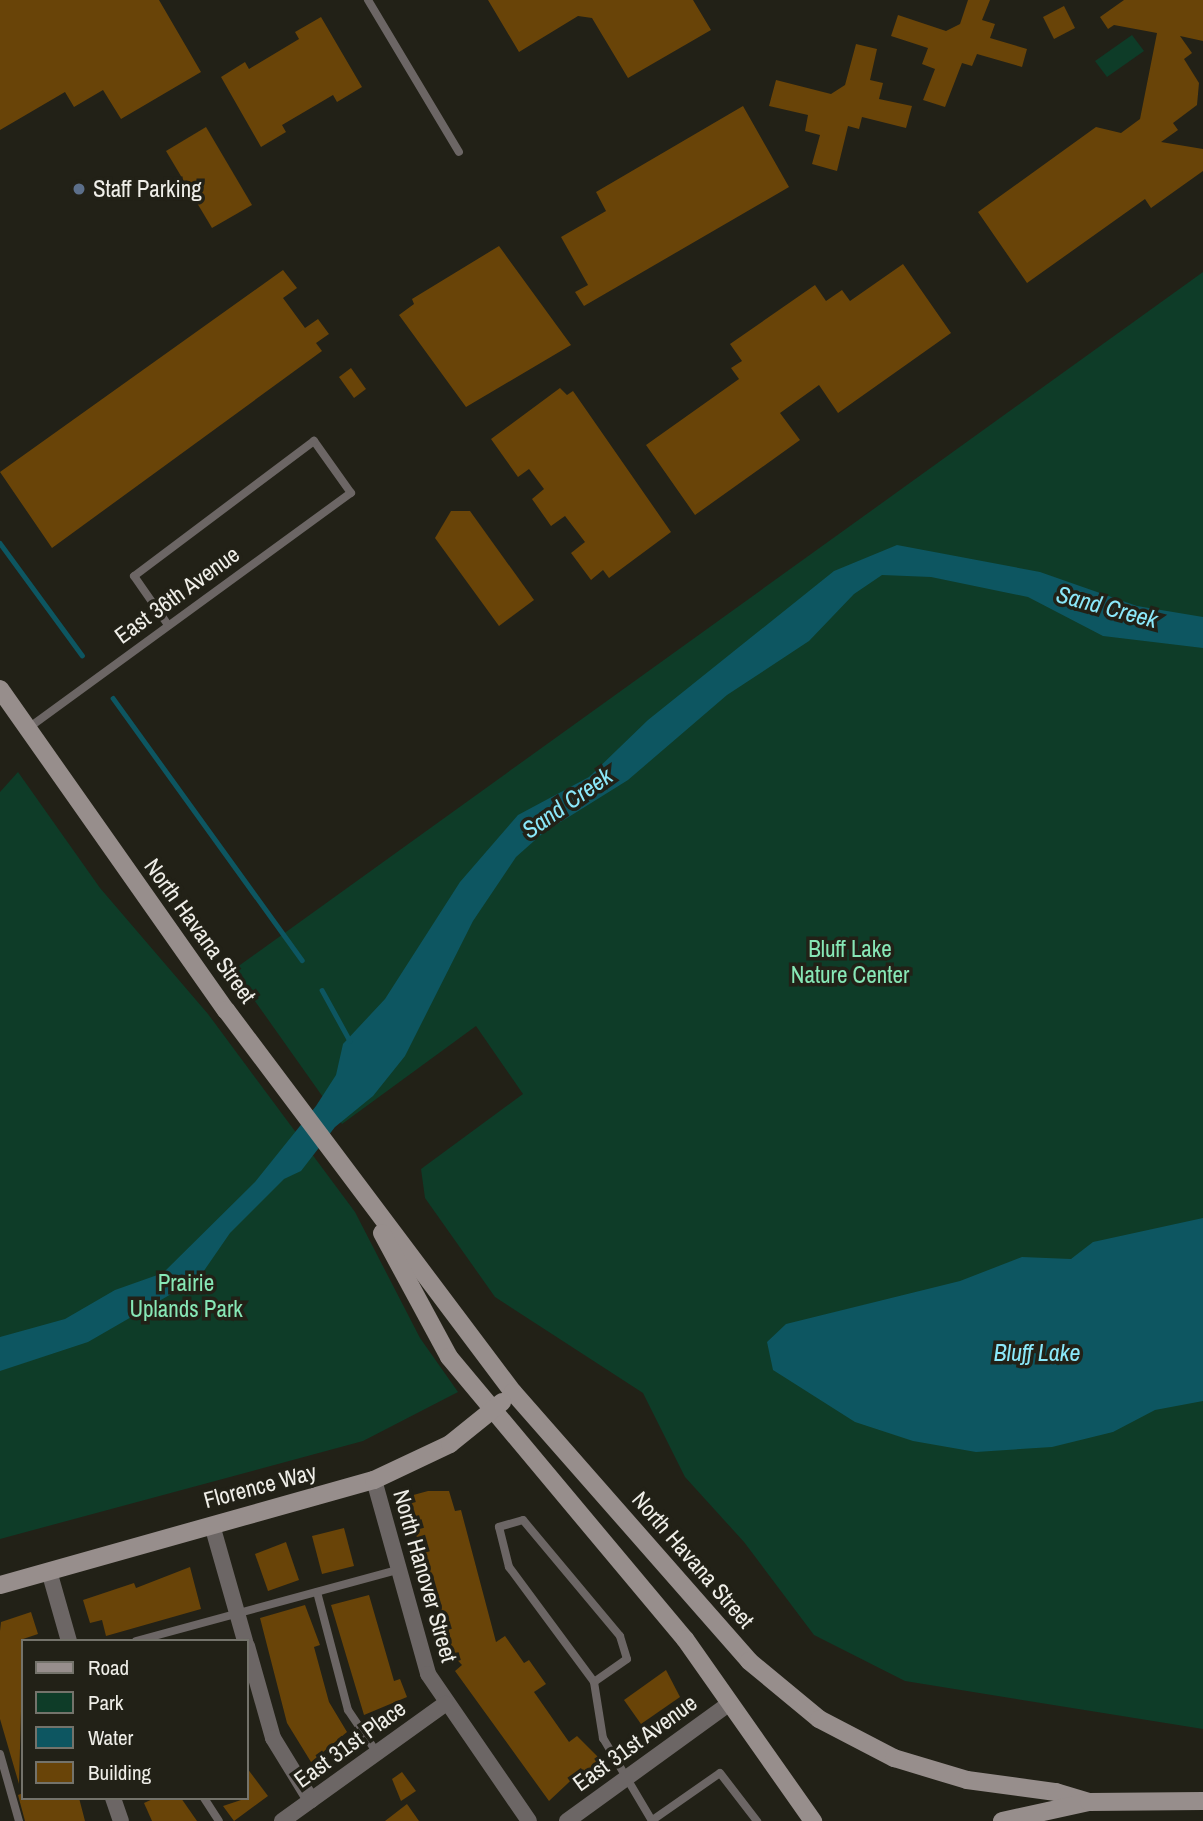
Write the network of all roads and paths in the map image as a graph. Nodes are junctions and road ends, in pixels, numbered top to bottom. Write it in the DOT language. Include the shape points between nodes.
graph roads {
  1 [pos="368,0"];
  2 [pos="459,152"];
  3 [pos="168,625"];
  4 [pos="0,689"];
  5 [pos="27,729"];
  6 [pos="364,1198"];
  7 [pos="513,1392"];
  8 [pos="493,1410"];
  9 [pos="374,1480"];
  10 [pos="212,1525"];
  11 [pos="398,1570"];
  12 [pos="49,1571"];
  13 [pos="0,1585"];
  14 [pos="317,1592"];
  15 [pos="237,1613"];
  16 [pos="68,1639"];
  17 [pos="153,1639"];
  18 [pos="244,1639"];
  19 [pos="248,1650"];
  20 [pos="594,1682"];
  21 [pos="730,1703"];
  22 [pos="445,1704"];
  23 [pos="377,1753"];
  24 [pos="0,1754"];
  25 [pos="626,1778"];
  26 [pos="114,1800"];
  27 [pos="205,1800"];
  28 [pos="311,1800"];
  29 [pos="1203,1801"];
  30 [pos="1089,1802"];
  31 [pos="653,1820"];
  32 [pos="19,1821"];
  33 [pos="121,1821"];
  34 [pos="219,1821"];
  35 [pos="282,1821"];
  36 [pos="529,1821"];
  37 [pos="567,1821"];
  38 [pos="757,1821"];
  39 [pos="813,1821"];
  40 [pos="1002,1821"];
  1 -- 2 [label="lane"];
  3 -- 3 [label="lane, East 36th Avenue" via="351,493 314,441 134,576"];
  3 -- 5 [label="lane, East 36th Avenue"];
  4 -- 5 [label="main road, North Havana Street"];
  5 -- 6 [label="main road, North Havana Street"];
  6 -- 7 [label="main road, North Havana Street"];
  6 -- 8 [label="main road, North Havana Street" via="439,1341"];
  7 -- 8 [label="main road, Florence Way"];
  7 -- 30 [label="main road, North Havana Street" via="731,1642 803,1707 856,1741 922,1768"];
  8 -- 9 [label="main road, Florence Way" via="434,1453"];
  8 -- 21 [label="main road, North Havana Street" via="633,1572"];
  9 -- 10 [label="main road, Florence Way"];
  9 -- 11 [label="street, North Hanover Street"];
  10 -- 12 [label="main road, Florence Way"];
  10 -- 15 [label="street"];
  11 -- 14 [label="lane"];
  11 -- 22 [label="street, North Hanover Street" via="421,1656"];
  12 -- 13 [label="main road, Florence Way"];
  12 -- 16 [label="street"];
  14 -- 15 [label="lane"];
  14 -- 23 [label="lane" via="348,1710"];
  15 -- 17 [label="lane"];
  15 -- 18 [label="street"];
  19 -- 28 [label="street" via="272,1738"];
  20 -- 20 [label="lane" via="509,1567 499,1527 523,1520 620,1636 627,1659"];
  20 -- 25 [label="lane" via="603,1738"];
  21 -- 25 [label="street, East 31st Avenue"];
  21 -- 39 [label="main road, North Havana Street"];
  22 -- 23 [label="street, East 31st Place"];
  22 -- 36 [label="street, North Hanover Street"];
  23 -- 28 [label="street, East 31st Place"];
  24 -- 32 [label="lane"];
  25 -- 31 [label="lane"];
  25 -- 37 [label="street, East 31st Avenue"];
  26 -- 33 [label="street"];
  27 -- 34 [label="lane"];
  28 -- 35 [label="street, East 31st Place"];
  29 -- 30 [label="main road"];
  30 -- 40 [label="main road"];
  31 -- 38 [label="lane" via="720,1773"];
}
